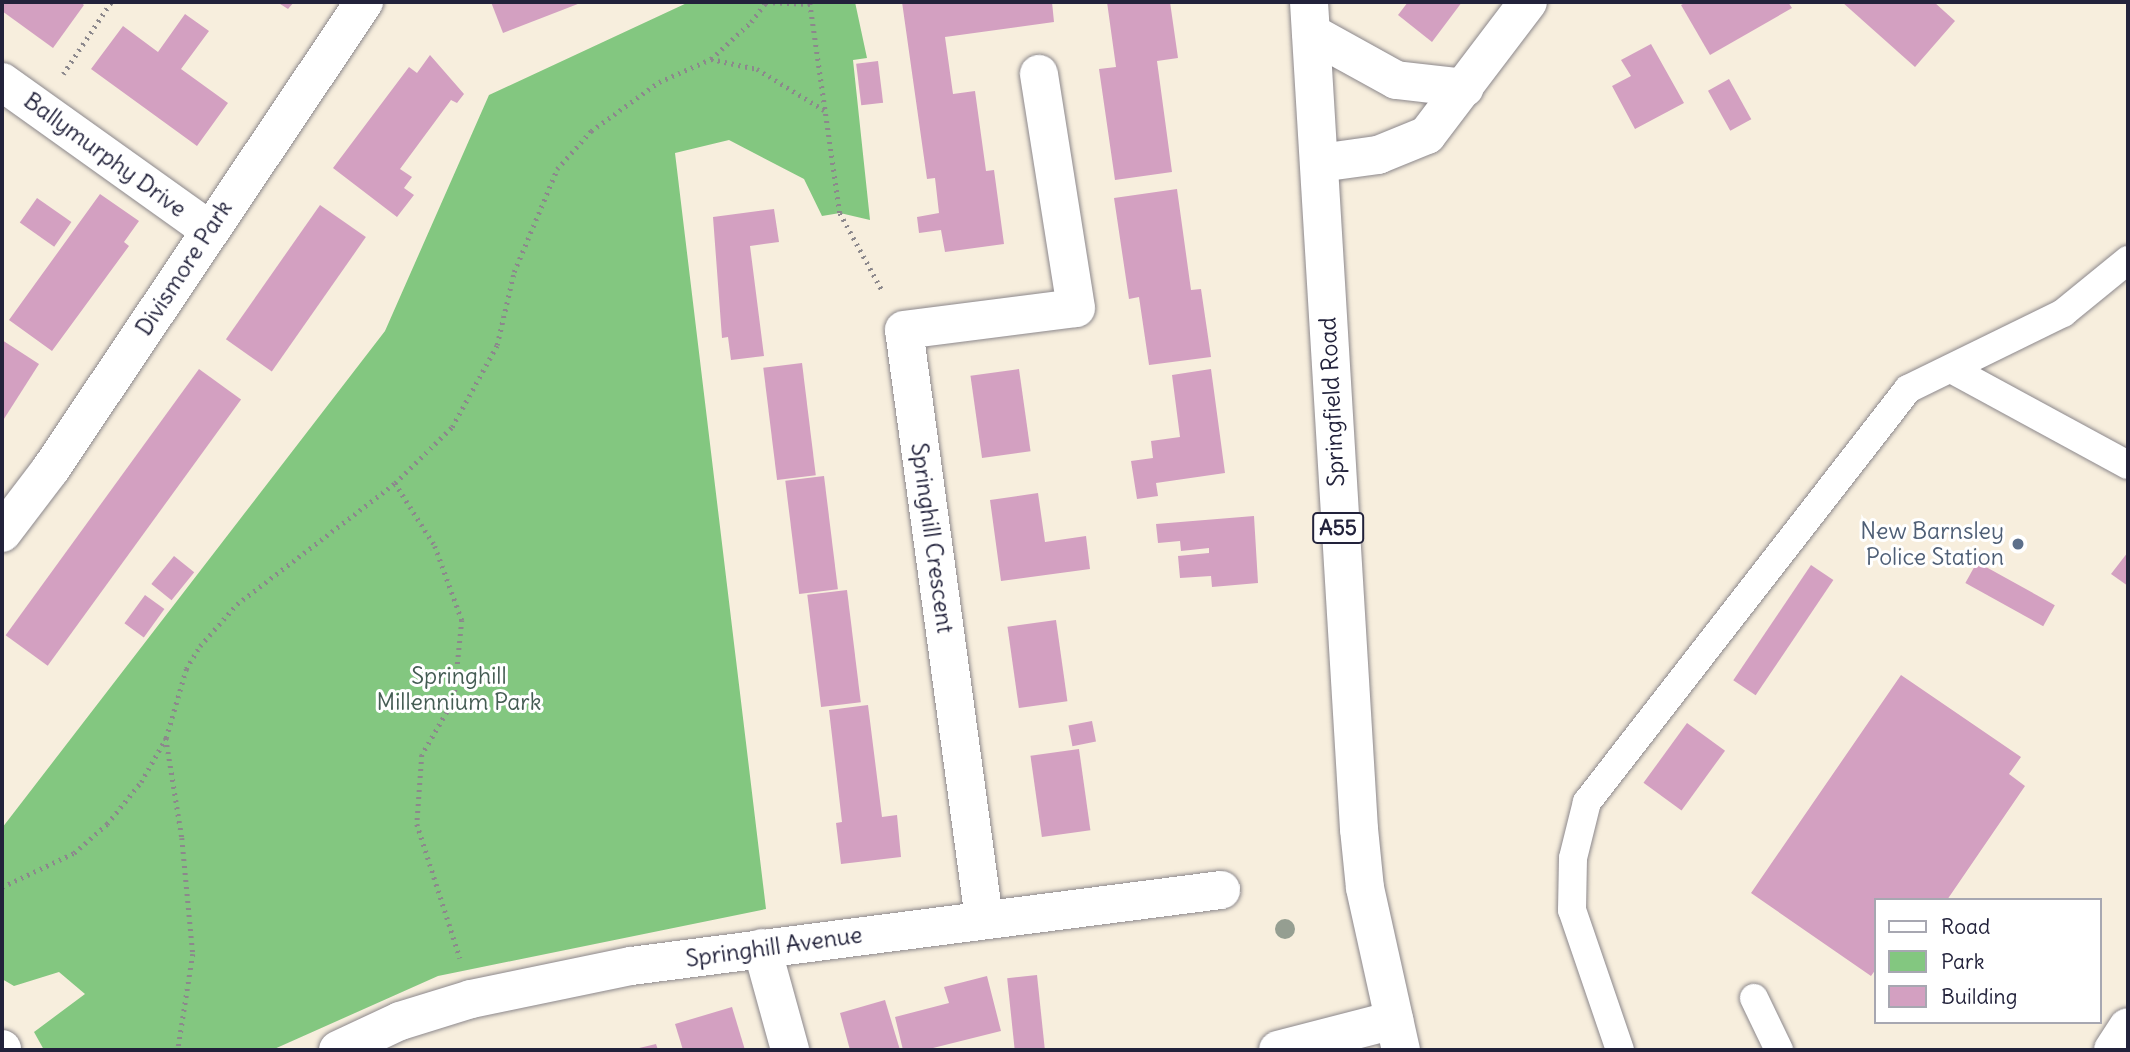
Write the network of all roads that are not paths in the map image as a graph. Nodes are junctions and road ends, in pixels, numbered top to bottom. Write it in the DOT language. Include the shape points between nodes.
graph roads {
  1 [pos="364,2"];
  2 [pos="1528,2"];
  3 [pos="1310,17"];
  4 [pos="1039,74"];
  5 [pos="2,82"];
  6 [pos="1465,88"];
  7 [pos="1320,163"];
  8 [pos="208,229"];
  9 [pos="2128,260"];
  10 [pos="1951,369"];
  11 [pos="2128,465"];
  12 [pos="2,533"];
  13 [pos="1221,890"];
  14 [pos="985,919"];
  15 [pos="762,948"];
  16 [pos="1754,998"];
  17 [pos="2128,1027"];
  18 [pos="1398,1035"];
  19 [pos="338,1050"];
  20 [pos="790,1050"];
  21 [pos="1278,1050"];
  22 [pos="1620,1050"];
  23 [pos="1779,1050"];
  24 [pos="2113,1050"];
  1 -- 8 [label="main road, Divismore Park"];
  2 -- 6 [label="main road"];
  3 -- 6 [label="main road" via="1396,80"];
  3 -- 7 [label="main road, Springfield Road / A55"];
  4 -- 14 [label="main road, Springhill Crescent" via="1076,308 904,330"];
  5 -- 8 [label="main road, Ballymurphy Drive"];
  6 -- 7 [label="main road" via="1427,135 1378,155"];
  7 -- 18 [label="main road, Springfield Road / A55" via="1359,829 1366,888"];
  8 -- 12 [label="main road, Divismore Park" via="145,330"];
  9 -- 10 [label="lane" via="2063,313"];
  10 -- 11 [label="lane"];
  10 -- 22 [label="lane" via="1908,389 1866,436 1587,802 1573,858 1572,910"];
  13 -- 14 [label="main road, Springhill Avenue"];
  14 -- 15 [label="main road, Springhill Avenue"];
  15 -- 19 [label="main road, Springhill Avenue" via="631,966 471,999 400,1021"];
  15 -- 20 [label="main road"];
  16 -- 23 [label="lane"];
  17 -- 24 [label="main road"];
  18 -- 21 [label="main road"];
}
